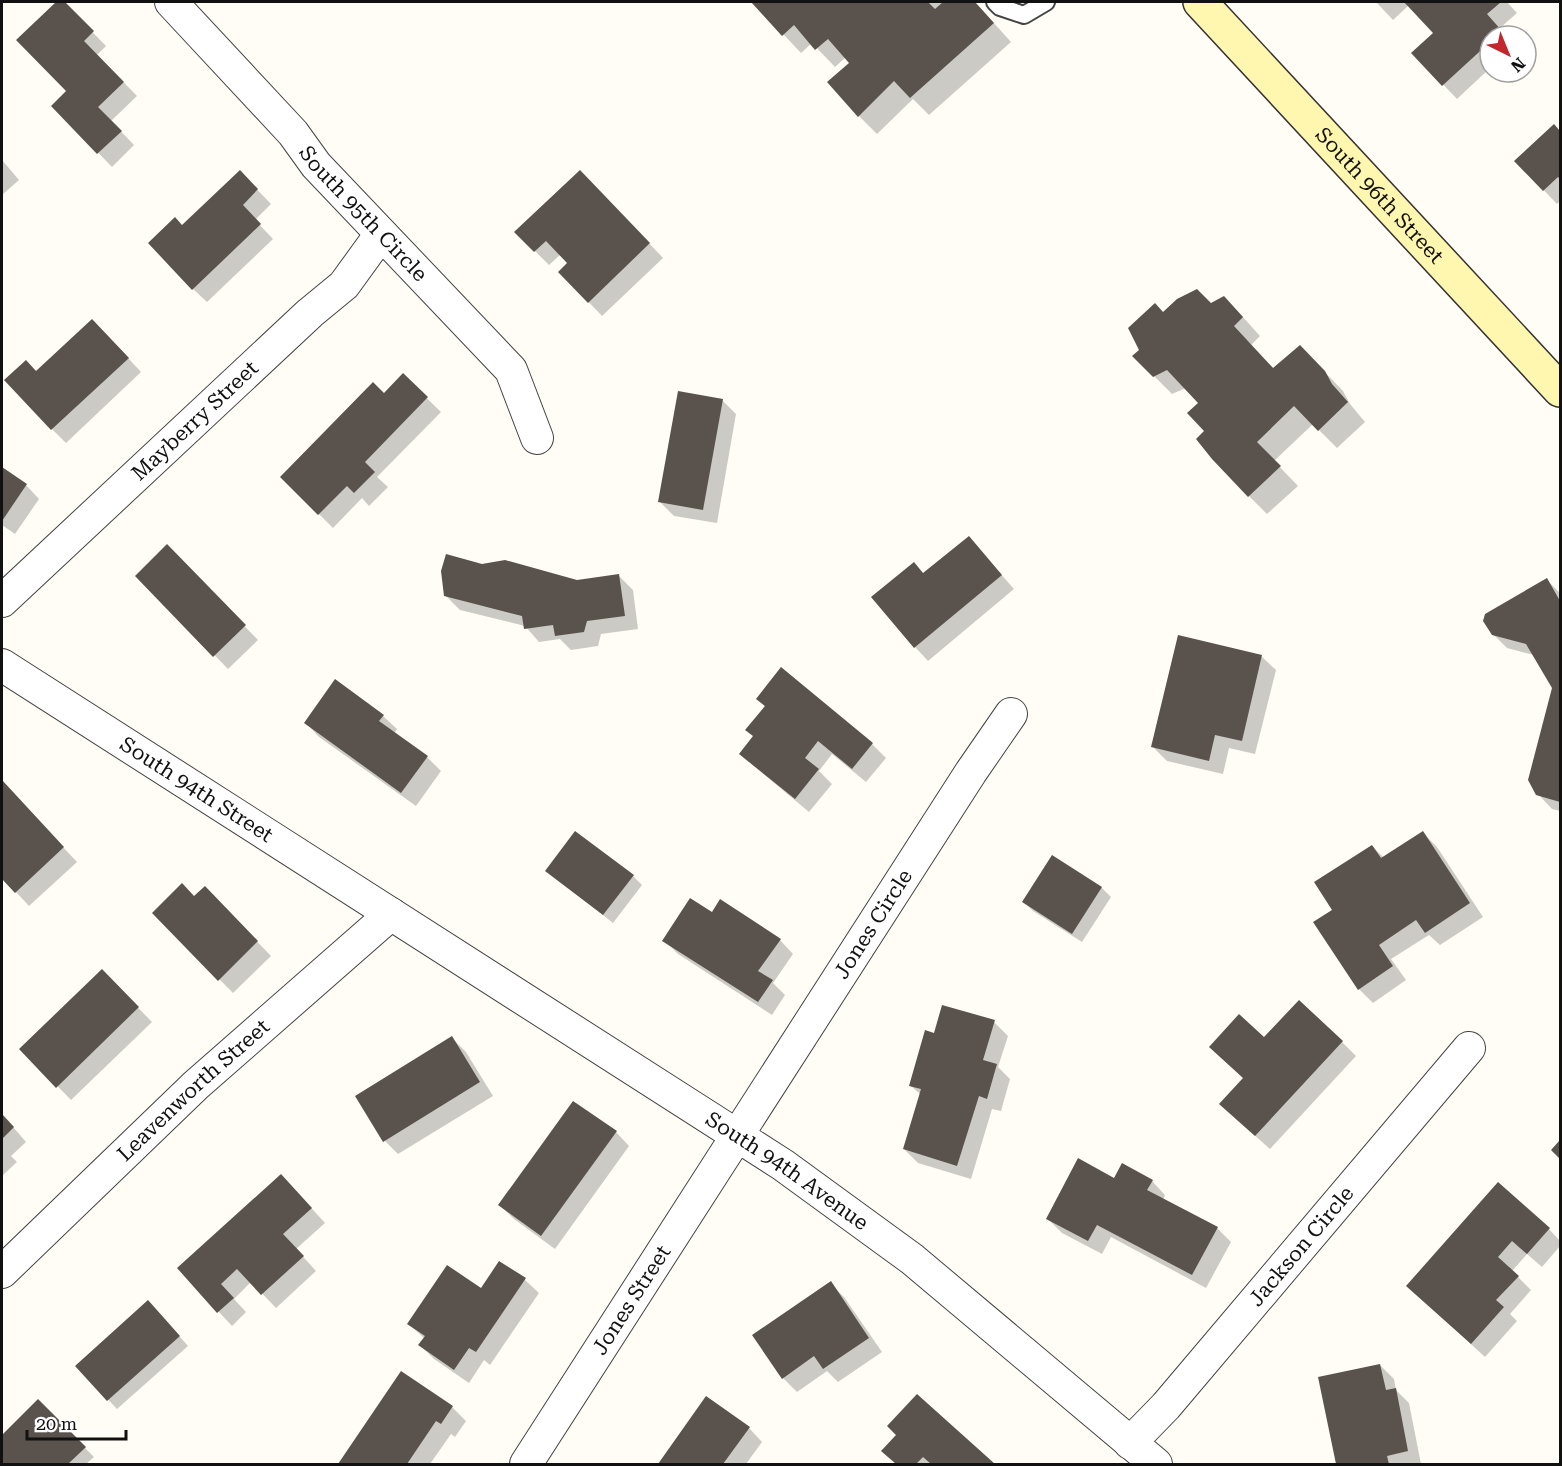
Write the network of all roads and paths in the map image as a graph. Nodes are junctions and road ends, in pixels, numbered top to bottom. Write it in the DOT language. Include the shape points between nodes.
graph roads {
  1 [pos="171,2"];
  2 [pos="995,2"];
  3 [pos="1046,2"];
  4 [pos="1200,2"];
  5 [pos="381,234"];
  6 [pos="1560,390"];
  7 [pos="537,438"];
  8 [pos="2,601"];
  9 [pos="2,665"];
  10 [pos="1011,714"];
  11 [pos="391,914"];
  12 [pos="1469,1048"];
  13 [pos="737,1135"];
  14 [pos="2,1272"];
  15 [pos="1130,1443"];
  16 [pos="526,1464"];
  17 [pos="1156,1464"];
  1 -- 5 [label="street, South 95th Circle"];
  2 -- 3 [label="lane" via="1024,15"];
  4 -- 6 [label="street, South 96th Street"];
  5 -- 7 [label="street, South 95th Circle" via="511,370"];
  5 -- 8 [label="street, Mayberry Street" via="344,285"];
  9 -- 11 [label="street, South 94th Street"];
  10 -- 13 [label="street, Jones Circle"];
  11 -- 13 [label="street, South 94th Avenue"];
  11 -- 14 [label="street, Leavenworth Street" via="196,1084"];
  12 -- 15 [label="street, Jackson Circle" via="1166,1406"];
  13 -- 15 [label="street, South 94th Avenue" via="912,1259"];
  13 -- 16 [label="street, Jones Street"];
  15 -- 17 [label="street, South 94th Avenue"];
}
